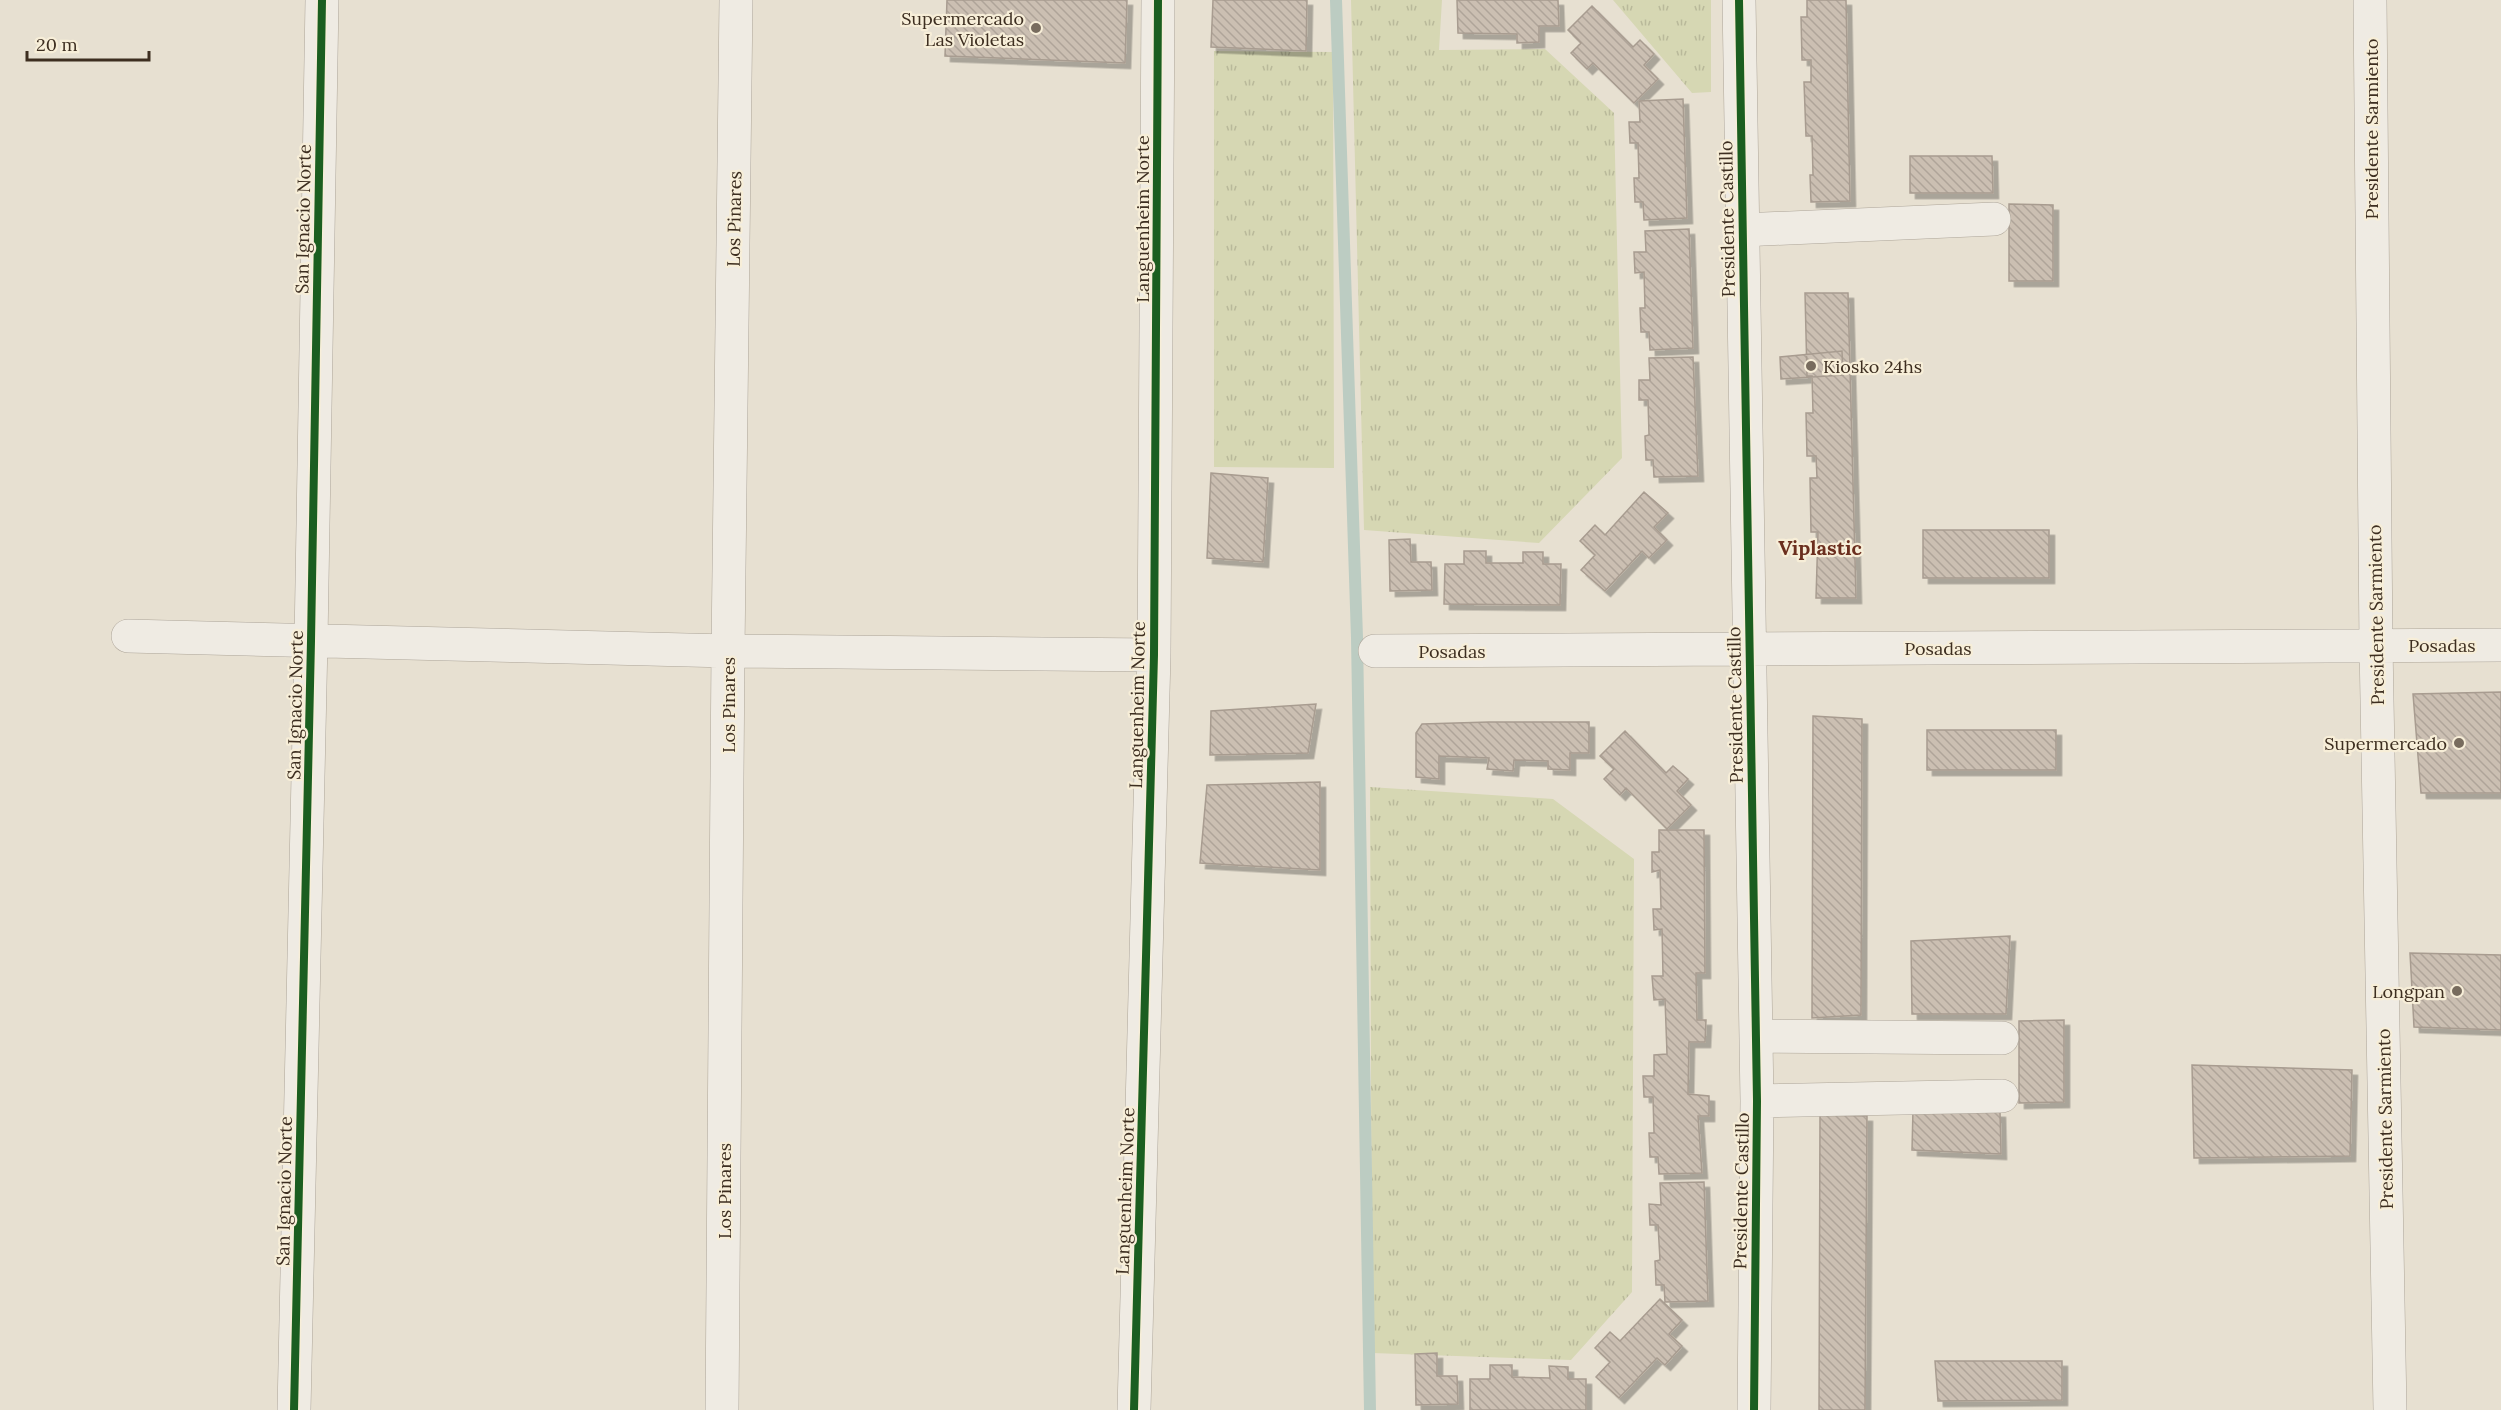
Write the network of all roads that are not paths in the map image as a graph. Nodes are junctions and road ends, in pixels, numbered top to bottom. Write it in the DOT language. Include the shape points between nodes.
graph roads {
  1 [pos="322,0"];
  2 [pos="736,0"];
  3 [pos="1158,0"];
  4 [pos="1739,0"];
  5 [pos="2370,0"];
  6 [pos="1994,219"];
  7 [pos="1742,230"];
  8 [pos="128,636"];
  9 [pos="311,641"];
  10 [pos="2376,645"];
  11 [pos="2501,645"];
  12 [pos="1749,649"];
  13 [pos="728,651"];
  14 [pos="1375,651"];
  15 [pos="1154,655"];
  16 [pos="1756,1036"];
  17 [pos="2002,1038"];
  18 [pos="2002,1096"];
  19 [pos="1757,1101"];
  20 [pos="294,1410"];
  21 [pos="722,1410"];
  22 [pos="1134,1410"];
  23 [pos="1754,1410"];
  24 [pos="2390,1410"];
  1 -- 9 [label="street, San Ignacio Norte"];
  2 -- 13 [label="street, Los Pinares"];
  3 -- 15 [label="street, Languenheim Norte"];
  4 -- 7 [label="street, Presidente Castillo"];
  5 -- 10 [label="street, Presidente Sarmiento"];
  6 -- 7 [label="street"];
  7 -- 12 [label="street, Presidente Castillo"];
  8 -- 9 [label="street"];
  9 -- 13 [label="street"];
  9 -- 20 [label="street, San Ignacio Norte"];
  10 -- 11 [label="street, Posadas"];
  10 -- 12 [label="street, Posadas"];
  10 -- 24 [label="street, Presidente Sarmiento"];
  12 -- 14 [label="street, Posadas"];
  12 -- 16 [label="street, Presidente Castillo"];
  13 -- 15 [label="street"];
  13 -- 21 [label="street, Los Pinares"];
  15 -- 22 [label="street, Languenheim Norte"];
  16 -- 17 [label="street"];
  16 -- 19 [label="street, Presidente Castillo"];
  18 -- 19 [label="street"];
  19 -- 23 [label="street, Presidente Castillo"];
}
